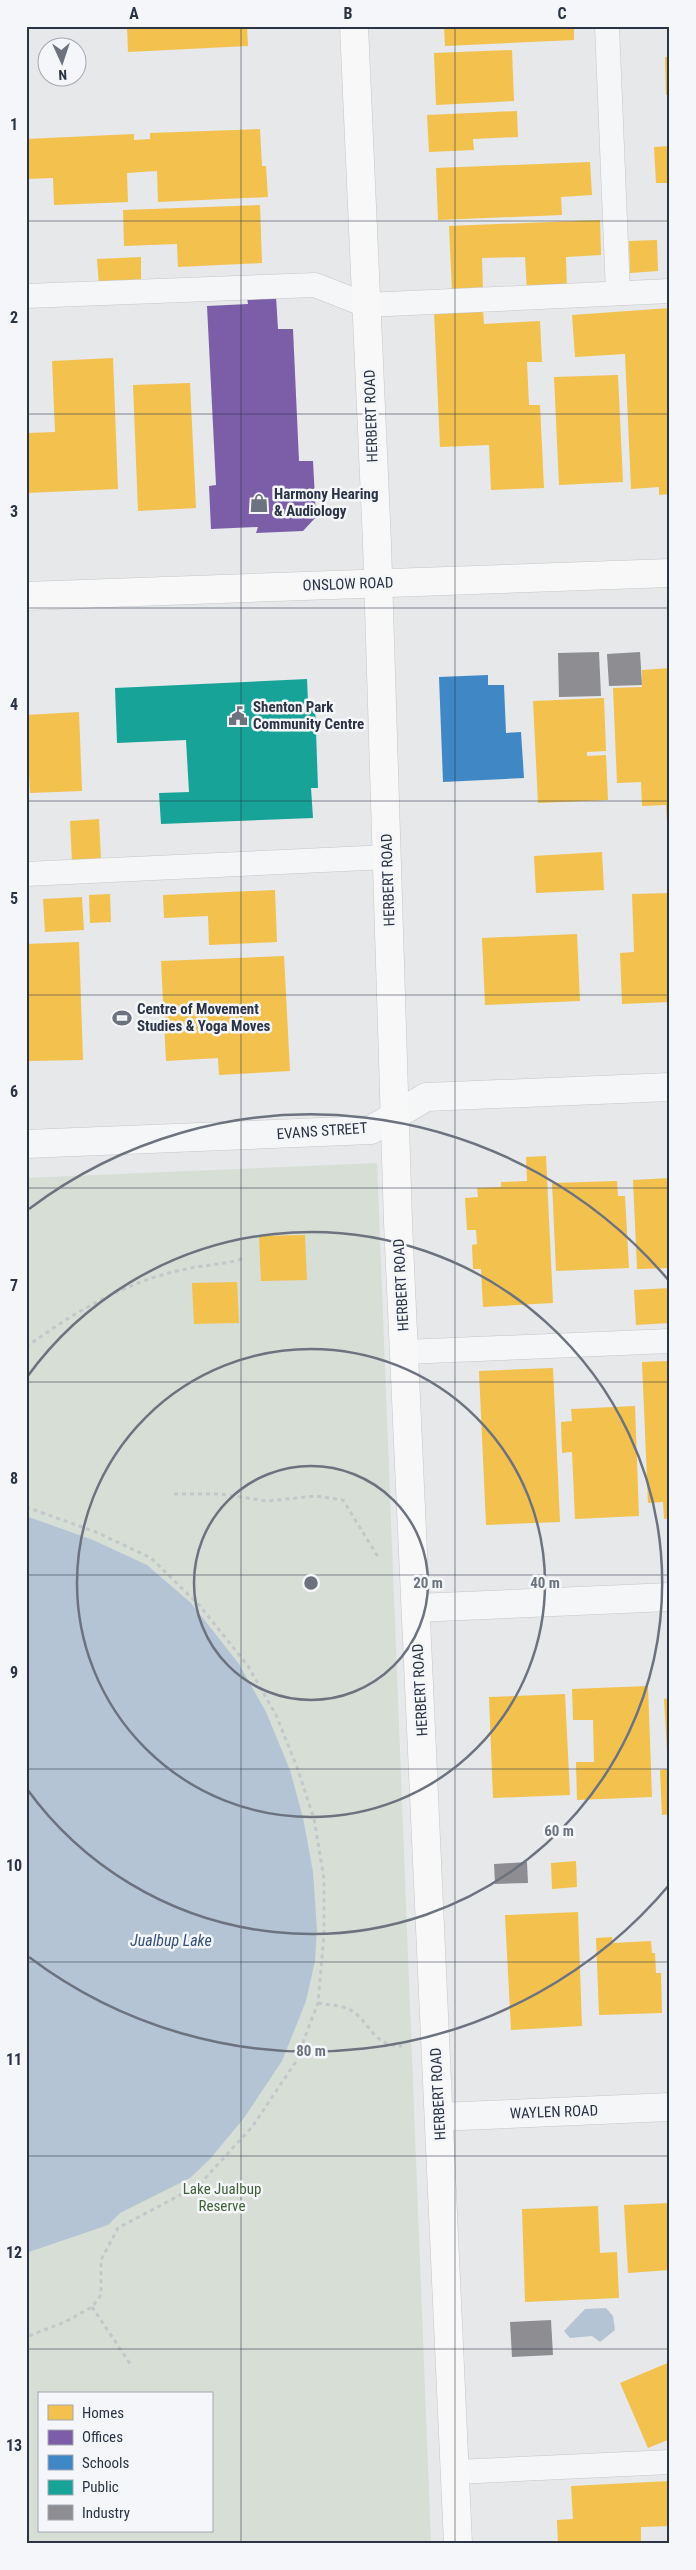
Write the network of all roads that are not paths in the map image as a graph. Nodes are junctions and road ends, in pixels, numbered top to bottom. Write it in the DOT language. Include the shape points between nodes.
graph roads {
  1 [pos="354,26"];
  2 [pos="607,26"];
  3 [pos="670,291"];
  4 [pos="618,293"];
  5 [pos="26,296"];
  6 [pos="366,305"];
  7 [pos="670,573"];
  8 [pos="378,584"];
  9 [pos="26,596"];
  10 [pos="388,857"];
  11 [pos="26,874"];
  12 [pos="670,1087"];
  13 [pos="396,1115"];
  14 [pos="26,1144"];
  15 [pos="670,1340"];
  16 [pos="404,1352"];
  17 [pos="670,1597"];
  18 [pos="416,1608"];
  19 [pos="670,2107"];
  20 [pos="439,2117"];
  21 [pos="670,2462"];
  22 [pos="455,2472"];
  23 [pos="458,2544"];
  1 -- 6 [label="street, HERBERT ROAD"];
  2 -- 4 [label="lane"];
  3 -- 4 [label="lane"];
  4 -- 6 [label="lane"];
  5 -- 6 [label="lane" via="315,285"];
  6 -- 8 [label="street, HERBERT ROAD"];
  7 -- 8 [label="street, ONSLOW ROAD"];
  8 -- 9 [label="street, ONSLOW ROAD"];
  8 -- 10 [label="street, HERBERT ROAD"];
  10 -- 11 [label="lane"];
  10 -- 13 [label="street, HERBERT ROAD"];
  12 -- 13 [label="street, EVANS STREET" via="426,1097"];
  13 -- 14 [label="street, EVANS STREET" via="371,1130"];
  13 -- 16 [label="street, HERBERT ROAD"];
  15 -- 16 [label="lane"];
  16 -- 18 [label="street, HERBERT ROAD"];
  17 -- 18 [label="street"];
  18 -- 20 [label="street, HERBERT ROAD"];
  19 -- 20 [label="street, WAYLEN ROAD"];
  20 -- 22 [label="street, HERBERT ROAD"];
  21 -- 22 [label="lane"];
  22 -- 23 [label="street, HERBERT ROAD"];
}
